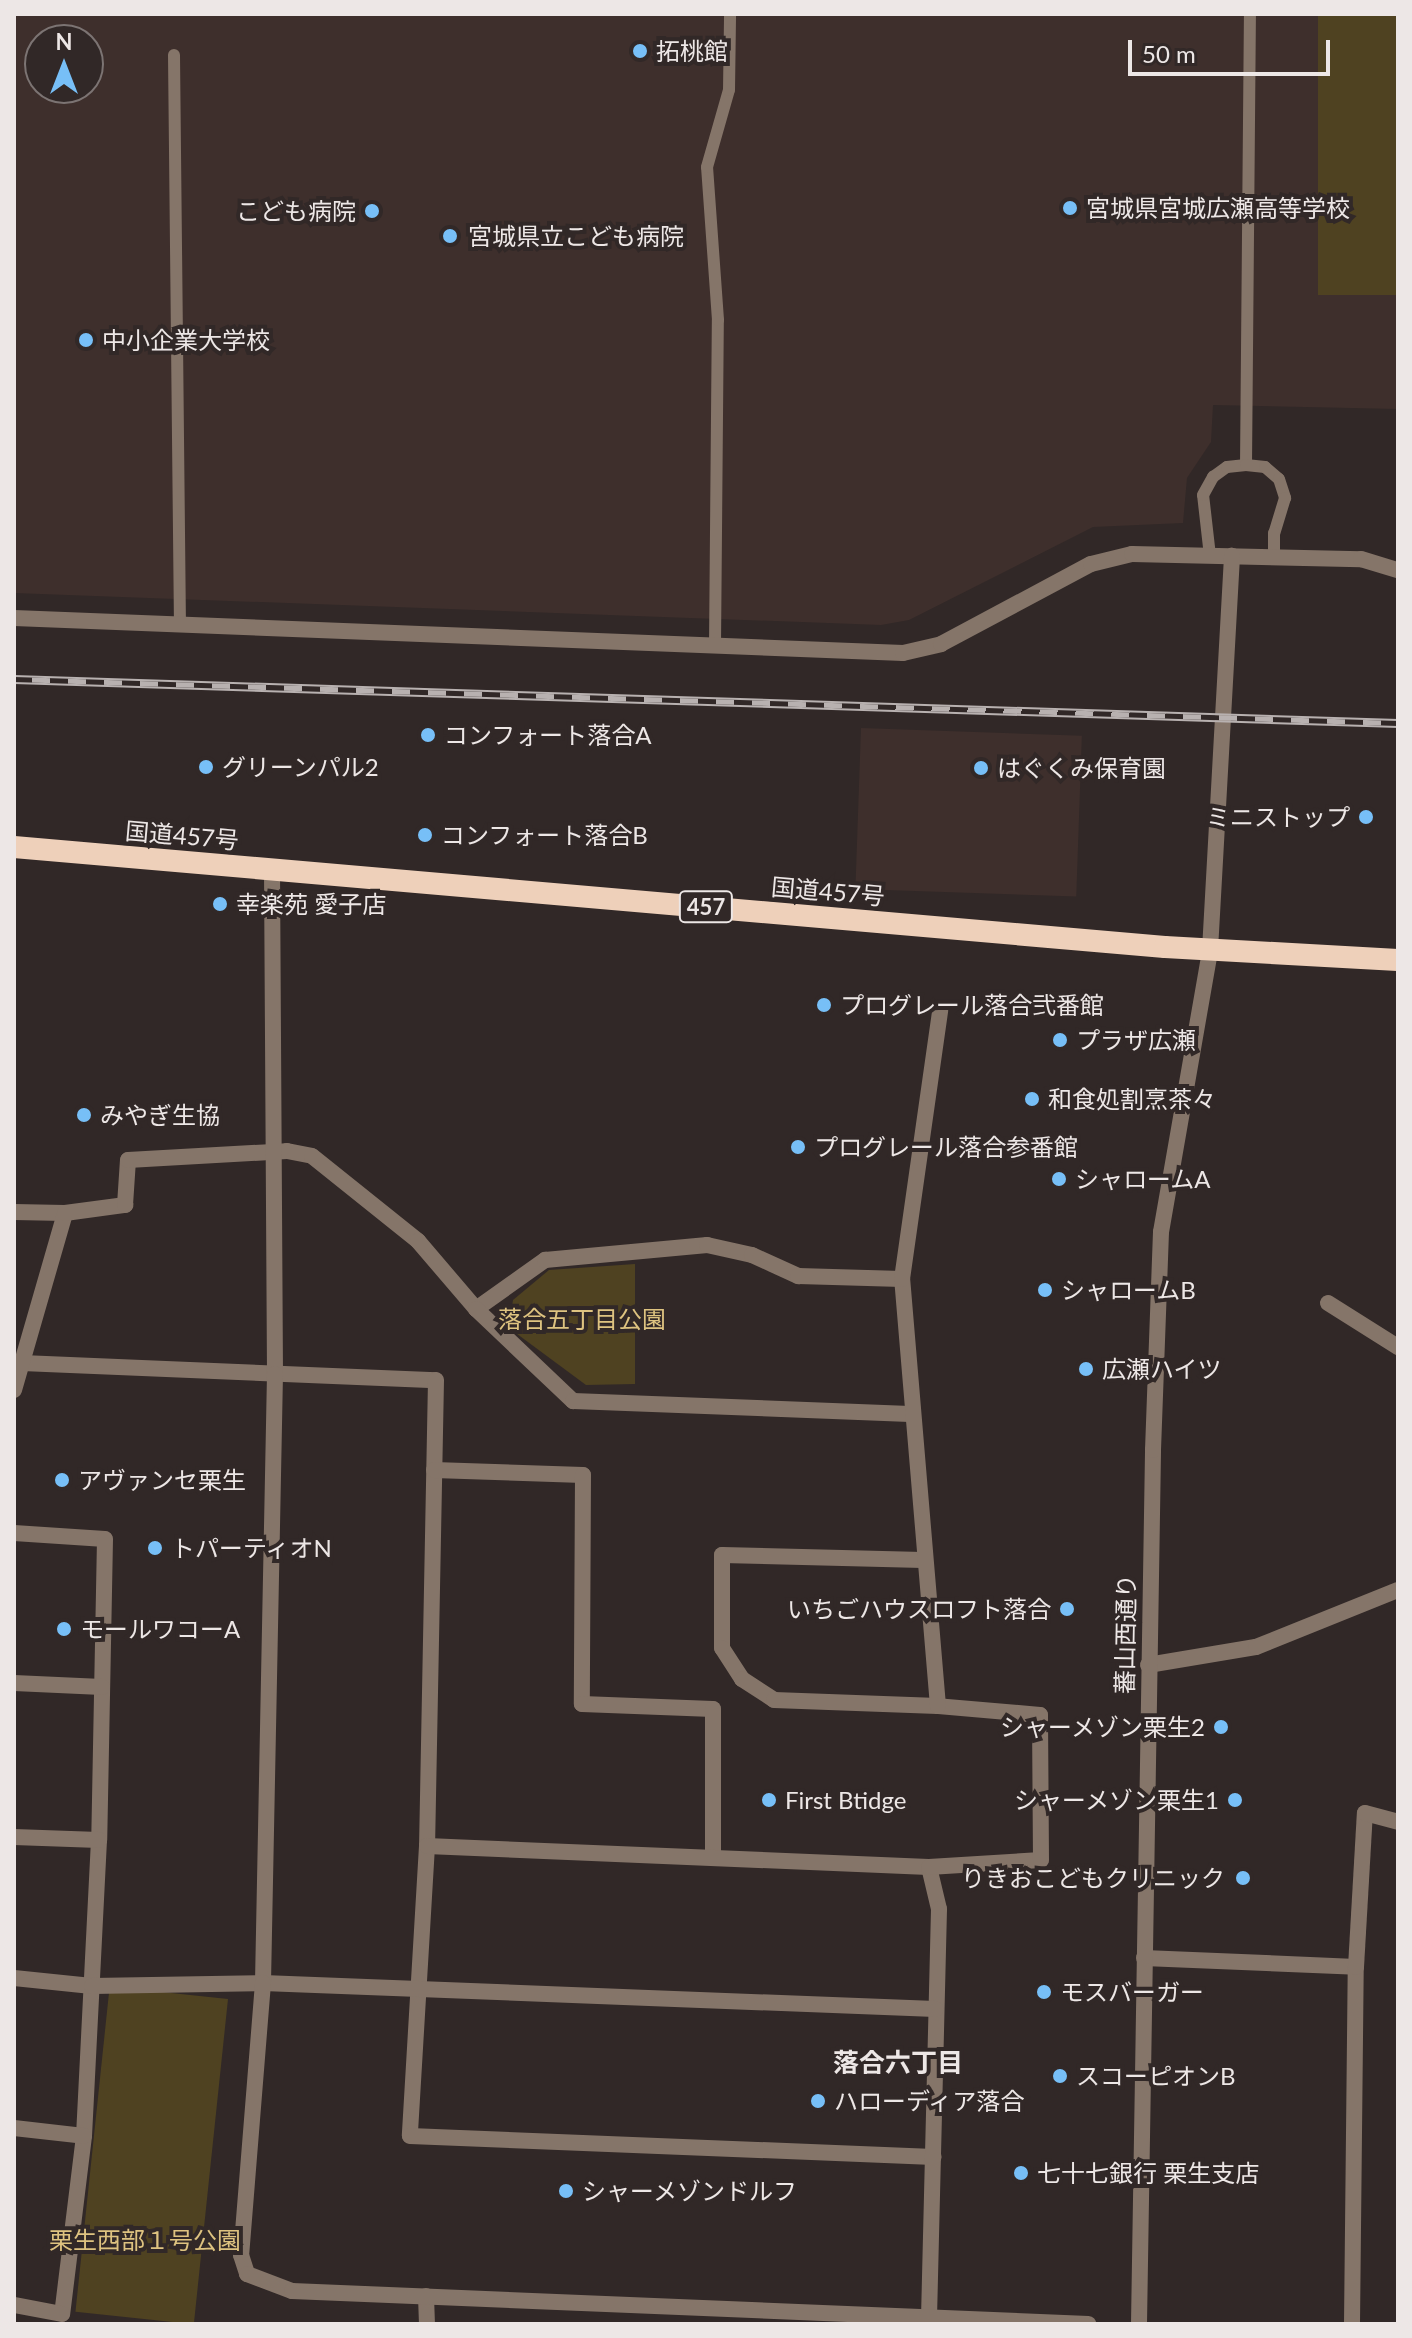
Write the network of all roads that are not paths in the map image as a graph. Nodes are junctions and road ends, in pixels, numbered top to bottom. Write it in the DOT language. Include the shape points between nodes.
graph roads {
  1 [pos="730,14"];
  2 [pos="1250,14"];
  3 [pos="174,55"];
  4 [pos="1246,465"];
  5 [pos="1210,556"];
  6 [pos="1232,556"];
  7 [pos="1274,557"];
  8 [pos="1398,570"];
  9 [pos="14,618"];
  10 [pos="180,625"];
  11 [pos="715,646"];
  12 [pos="14,847"];
  13 [pos="272,869"];
  14 [pos="1210,950"];
  15 [pos="1398,960"];
  16 [pos="940,1011"];
  17 [pos="270,1153"];
  18 [pos="14,1212"];
  19 [pos="65,1213"];
  20 [pos="902,1279"];
  21 [pos="1328,1303"];
  22 [pos="476,1309"];
  23 [pos="1398,1347"];
  24 [pos="22,1363"];
  25 [pos="275,1374"];
  26 [pos="14,1390"];
  27 [pos="910,1414"];
  28 [pos="434,1470"];
  29 [pos="14,1533"];
  30 [pos="923,1560"];
  31 [pos="1398,1590"];
  32 [pos="1148,1665"];
  33 [pos="14,1683"];
  34 [pos="102,1687"];
  35 [pos="938,1706"];
  36 [pos="1398,1822"];
  37 [pos="14,1837"];
  38 [pos="99,1840"];
  39 [pos="427,1846"];
  40 [pos="713,1857"];
  41 [pos="929,1867"];
  42 [pos="1144,1958"];
  43 [pos="1356,1967"];
  44 [pos="14,1978"];
  45 [pos="263,1983"];
  46 [pos="92,1986"];
  47 [pos="419,1992"];
  48 [pos="935,2009"];
  49 [pos="14,2128"];
  50 [pos="84,2136"];
  51 [pos="934,2157"];
  52 [pos="426,2296"];
  53 [pos="14,2305"];
  54 [pos="929,2320"];
  55 [pos="427,2324"];
  56 [pos="1088,2324"];
  57 [pos="1139,2324"];
  58 [pos="1352,2324"];
  1 -- 11 [label="lane" via="729,90 707,167 718,320"];
  2 -- 4 [label="lane"];
  3 -- 10 [label="lane"];
  4 -- 5 [label="lane" via="1227,467 1213,477 1203,495"];
  4 -- 7 [label="lane" via="1265,467 1279,479 1285,498 1274,533"];
  5 -- 6 [label="street"];
  5 -- 11 [label="street" via="1132,554 1091,564 941,644 903,653"];
  6 -- 7 [label="street"];
  6 -- 14 [label="street, 蕃山西通り"];
  7 -- 8 [label="street" via="1361,559"];
  9 -- 10 [label="street"];
  10 -- 11 [label="street"];
  12 -- 13 [label="highway, 国道457号 / 457"];
  13 -- 14 [label="highway, 国道457号 / 457"];
  13 -- 17 [label="street"];
  14 -- 15 [label="highway, 国道457号 / 457"];
  14 -- 32 [label="street, 蕃山西通り" via="1161,1232"];
  16 -- 20 [label="street"];
  17 -- 19 [label="street" via="128,1160 125,1205"];
  17 -- 22 [label="street" via="312,1156 418,1241"];
  17 -- 25 [label="street"];
  18 -- 19 [label="street"];
  19 -- 24 [label="street"];
  20 -- 22 [label="street" via="798,1276 752,1255 707,1245 545,1260"];
  20 -- 27 [label="street"];
  21 -- 23 [label="street"];
  22 -- 27 [label="street" via="573,1401"];
  24 -- 25 [label="street"];
  24 -- 26 [label="street"];
  25 -- 28 [label="street" via="436,1380"];
  25 -- 45 [label="street"];
  27 -- 30 [label="street"];
  28 -- 39 [label="street"];
  28 -- 40 [label="street" via="583,1475 582,1704 713,1709"];
  29 -- 34 [label="street" via="105,1539"];
  30 -- 35 [label="street"];
  30 -- 35 [label="street" via="722,1555 722,1648 742,1679 774,1700"];
  31 -- 32 [label="street" via="1256,1647"];
  32 -- 42 [label="street, 蕃山西通り"];
  33 -- 34 [label="street"];
  34 -- 38 [label="street"];
  35 -- 41 [label="street" via="1040,1715 1041,1860"];
  36 -- 43 [label="street" via="1365,1813"];
  37 -- 38 [label="street"];
  38 -- 46 [label="street"];
  39 -- 40 [label="street"];
  39 -- 47 [label="street"];
  40 -- 41 [label="street"];
  41 -- 48 [label="street" via="939,1909"];
  42 -- 43 [label="street"];
  42 -- 57 [label="street, 蕃山西通り"];
  43 -- 58 [label="street"];
  44 -- 46 [label="street"];
  45 -- 46 [label="street"];
  45 -- 47 [label="street"];
  45 -- 52 [label="street" via="241,2255 247,2274 292,2291"];
  46 -- 50 [label="street"];
  47 -- 48 [label="street"];
  47 -- 51 [label="street" via="410,2136"];
  48 -- 51 [label="street"];
  49 -- 50 [label="street"];
  50 -- 53 [label="street" via="62,2314"];
  51 -- 54 [label="street"];
  52 -- 54 [label="street"];
  52 -- 55 [label="street"];
  54 -- 56 [label="street"];
}
